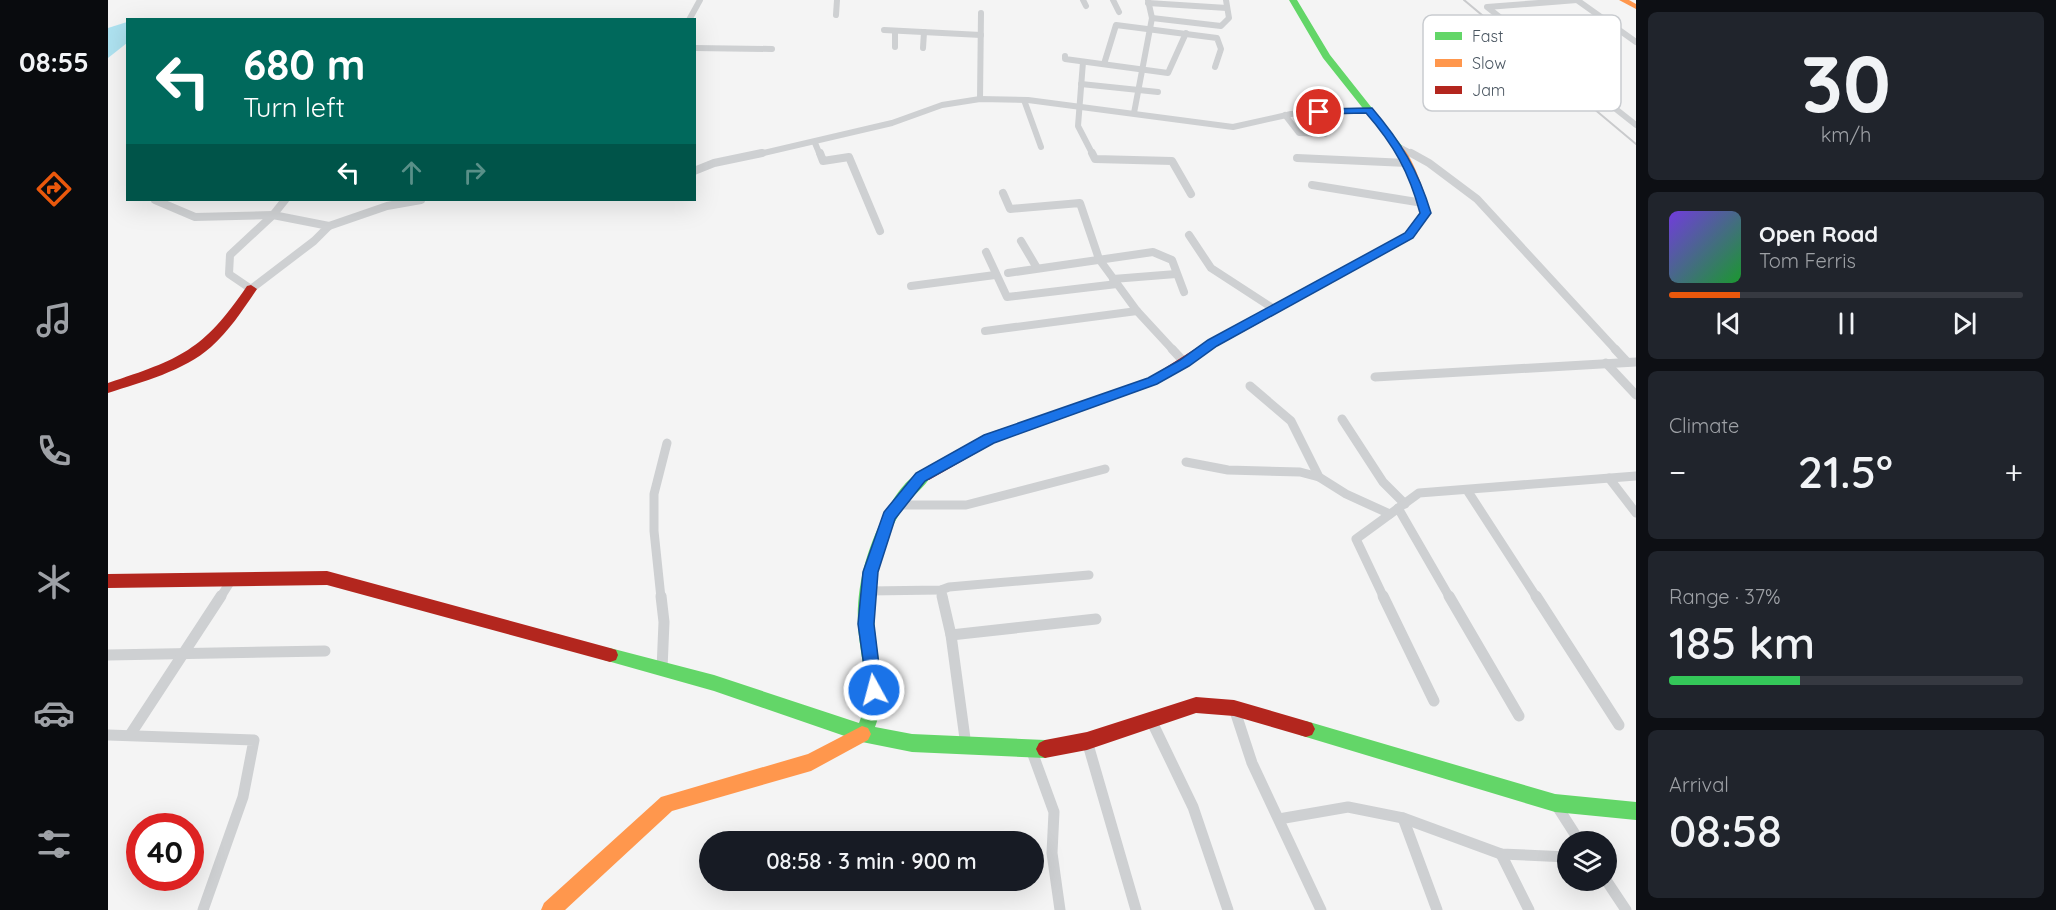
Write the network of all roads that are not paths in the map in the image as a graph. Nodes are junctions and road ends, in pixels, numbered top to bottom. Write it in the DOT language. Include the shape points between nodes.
graph roads {
  1 [pos="700,0"];
  2 [pos="709,0"];
  3 [pos="837,0"];
  4 [pos="1083,0"];
  5 [pos="1113,0"];
  6 [pos="1226,0"];
  7 [pos="1293,0"];
  8 [pos="1577,0"];
  9 [pos="1623,0"];
  10 [pos="1630,0"];
  11 [pos="1148,2"];
  12 [pos="1636,5"];
  13 [pos="1086,6"];
  14 [pos="1227,8"];
  15 [pos="1119,12"];
  16 [pos="981,13"];
  17 [pos="836,15"];
  18 [pos="1497,15"];
  19 [pos="1598,15"];
  20 [pos="690,18"];
  21 [pos="1152,18"];
  22 [pos="1149,29"];
  23 [pos="884,30"];
  24 [pos="895,31"];
  25 [pos="1621,31"];
  26 [pos="924,32"];
  27 [pos="1186,33"];
  28 [pos="981,34"];
  29 [pos="1636,42"];
  30 [pos="895,47"];
  31 [pos="696,48"];
  32 [pos="923,48"];
  33 [pos="772,49"];
  34 [pos="1065,56"];
  35 [pos="1083,62"];
  36 [pos="1104,64"];
  37 [pos="1215,67"];
  38 [pos="1143,69"];
  39 [pos="1081,84"];
  40 [pos="1140,89"];
  41 [pos="1158,92"];
  42 [pos="980,99"];
  43 [pos="1024,100"];
  44 [pos="1079,108"];
  45 [pos="1369,110"];
  46 [pos="1618,111"];
  47 [pos="1134,113"];
  48 [pos="1285,115"];
  49 [pos="1636,125"];
  50 [pos="1324,134"];
  51 [pos="815,143"];
  52 [pos="1397,146"];
  53 [pos="1041,147"];
  54 [pos="1297,158"];
  55 [pos="1407,163"];
  56 [pos="696,170"];
  57 [pos="1312,185"];
  58 [pos="1003,193"];
  59 [pos="1191,194"];
  60 [pos="157,201"];
  61 [pos="284,201"];
  62 [pos="415,201"];
  63 [pos="1423,203"];
  64 [pos="272,216"];
  65 [pos="329,226"];
  66 [pos="880,231"];
  67 [pos="1189,235"];
  68 [pos="1021,241"];
  69 [pos="986,252"];
  70 [pos="1099,260"];
  71 [pos="1037,268"];
  72 [pos="1008,273"];
  73 [pos="1176,273"];
  74 [pos="995,275"];
  75 [pos="1115,282"];
  76 [pos="911,286"];
  77 [pos="251,289"];
  78 [pos="1184,292"];
  79 [pos="1274,309"];
  80 [pos="1137,311"];
  81 [pos="985,331"];
  82 [pos="1631,362"];
  83 [pos="1185,363"];
  84 [pos="1606,363"];
  85 [pos="1375,377"];
  86 [pos="1250,386"];
  87 [pos="108,388"];
  88 [pos="1636,395"];
  89 [pos="1342,419"];
  90 [pos="667,443"];
  91 [pos="1186,462"];
  92 [pos="1105,469"];
  93 [pos="1636,476"];
  94 [pos="1319,477"];
  95 [pos="1609,478"];
  96 [pos="1467,489"];
  97 [pos="898,505"];
  98 [pos="1398,509"];
  99 [pos="1636,513"];
  100 [pos="1089,575"];
  101 [pos="232,579"];
  102 [pos="108,581"];
  103 [pos="941,590"];
  104 [pos="868,591"];
  105 [pos="1096,619"];
  106 [pos="951,635"];
  107 [pos="325,651"];
  108 [pos="181,653"];
  109 [pos="108,655"];
  110 [pos="662,669"];
  111 [pos="1434,701"];
  112 [pos="1234,708"];
  113 [pos="1519,716"];
  114 [pos="1152,722"];
  115 [pos="1619,725"];
  116 [pos="864,733"];
  117 [pos="108,735"];
  118 [pos="130,735"];
  119 [pos="1087,741"];
  120 [pos="966,746"];
  121 [pos="1031,749"];
  122 [pos="1555,803"];
  123 [pos="1636,812"];
  124 [pos="1403,818"];
  125 [pos="1279,819"];
  126 [pos="1573,831"];
  127 [pos="1501,854"];
  128 [pos="1557,857"];
  129 [pos="1613,891"];
  130 [pos="203,910"];
  131 [pos="551,910"];
  132 [pos="1060,910"];
  133 [pos="1136,910"];
  134 [pos="1228,910"];
  135 [pos="1321,910"];
  136 [pos="1437,910"];
  137 [pos="1529,910"];
  138 [pos="1626,910"];
  1 -- 2 [label="street"];
  1 -- 20 [label="street"];
  3 -- 17 [label="street"];
  4 -- 13 [label="street"];
  5 -- 15 [label="street"];
  6 -- 14 [label="street"];
  7 -- 45 [label="street" via="1305,29 1323,56"];
  8 -- 18 [label="street" via="1487,7"];
  8 -- 19 [label="street"];
  9 -- 12 [label="street"];
  10 -- 12 [label="street"];
  11 -- 14 [label="street"];
  11 -- 21 [label="street"];
  14 -- 21 [label="street" via="1229,18 1221,26"];
  16 -- 28 [label="street"];
  21 -- 22 [label="street"];
  22 -- 27 [label="street"];
  22 -- 36 [label="street" via="1116,26"];
  22 -- 38 [label="street"];
  23 -- 24 [label="street"];
  24 -- 26 [label="street"];
  24 -- 30 [label="street"];
  25 -- 29 [label="street"];
  26 -- 28 [label="street"];
  26 -- 32 [label="street"];
  27 -- 37 [label="street" via="1217,38 1221,49"];
  27 -- 38 [label="street" via="1168,73"];
  28 -- 42 [label="street"];
  31 -- 33 [label="street"];
  34 -- 35 [label="street"];
  35 -- 36 [label="street"];
  35 -- 39 [label="street"];
  36 -- 38 [label="street"];
  38 -- 40 [label="street"];
  39 -- 40 [label="street"];
  39 -- 44 [label="street"];
  40 -- 41 [label="street"];
  40 -- 47 [label="street"];
  42 -- 43 [label="street"];
  42 -- 51 [label="street" via="942,105"];
  43 -- 44 [label="street"];
  43 -- 53 [label="street"];
  44 -- 47 [label="street"];
  44 -- 59 [label="street" via="1078,126 1095,159 1172,161"];
  45 -- 48 [label="street"];
  45 -- 52 [label="street"];
  46 -- 49 [label="street"];
  47 -- 48 [label="street" via="1233,127"];
  48 -- 50 [label="street" via="1299,134"];
  51 -- 56 [label="street" via="714,163"];
  51 -- 66 [label="street" via="823,161 849,157"];
  52 -- 55 [label="street"];
  52 -- 82 [label="street" via="1429,163 1477,199"];
  54 -- 55 [label="street"];
  55 -- 63 [label="street"];
  57 -- 63 [label="street"];
  58 -- 70 [label="street" via="1010,209 1080,202"];
  60 -- 64 [label="street" via="195,217"];
  61 -- 64 [label="street"];
  62 -- 65 [label="street" via="387,206"];
  63 -- 79 [label="street" via="1426,213 1409,236"];
  64 -- 65 [label="street"];
  64 -- 77 [label="street" via="230,255 229,274"];
  65 -- 77 [label="street"];
  67 -- 79 [label="street" via="1211,268"];
  68 -- 71 [label="street"];
  69 -- 74 [label="street"];
  70 -- 71 [label="street"];
  70 -- 73 [label="street" via="1165,253 1174,259"];
  70 -- 75 [label="street"];
  71 -- 72 [label="street"];
  73 -- 75 [label="street"];
  73 -- 78 [label="street"];
  74 -- 75 [label="street" via="1007,297"];
  74 -- 76 [label="street"];
  75 -- 80 [label="street"];
  77 -- 87 [label="street" via="230,323 193,356"];
  79 -- 83 [label="street"];
  80 -- 81 [label="street"];
  80 -- 83 [label="street"];
  82 -- 84 [label="street"];
  83 -- 97 [label="street" via="1153,381 989,439 921,477"];
  84 -- 85 [label="street"];
  84 -- 88 [label="street"];
  86 -- 94 [label="street" via="1291,421"];
  89 -- 98 [label="street"];
  90 -- 110 [label="street" via="654,494 664,622"];
  91 -- 94 [label="street" via="1228,470 1300,472"];
  92 -- 97 [label="street" via="966,504"];
  93 -- 95 [label="street"];
  94 -- 98 [label="street" via="1346,494"];
  95 -- 96 [label="street"];
  95 -- 99 [label="street"];
  96 -- 98 [label="street" via="1419,493"];
  96 -- 115 [label="street"];
  97 -- 104 [label="street" via="889,516 870,572"];
  98 -- 111 [label="street" via="1356,539"];
  98 -- 113 [label="street"];
  100 -- 103 [label="street"];
  101 -- 102 [label="street"];
  101 -- 108 [label="street"];
  101 -- 110 [label="street" via="327,578"];
  103 -- 104 [label="street"];
  103 -- 106 [label="street"];
  104 -- 116 [label="street" via="866,624 874,690"];
  105 -- 106 [label="street"];
  106 -- 120 [label="street"];
  107 -- 108 [label="street"];
  108 -- 109 [label="street"];
  108 -- 118 [label="street"];
  110 -- 116 [label="street"];
  112 -- 114 [label="street" via="1196,705"];
  112 -- 122 [label="street"];
  112 -- 125 [label="street" via="1252,763"];
  114 -- 119 [label="street"];
  114 -- 134 [label="street" via="1193,807"];
  116 -- 120 [label="street" via="912,743"];
  116 -- 131 [label="street" via="811,762 667,803"];
  117 -- 118 [label="street"];
  118 -- 130 [label="street" via="254,740 243,797"];
  119 -- 121 [label="street"];
  119 -- 133 [label="street"];
  120 -- 121 [label="street"];
  121 -- 132 [label="street" via="1054,812 1052,853"];
  122 -- 123 [label="street"];
  122 -- 126 [label="street"];
  124 -- 125 [label="street" via="1348,807"];
  124 -- 127 [label="street"];
  124 -- 136 [label="street"];
  125 -- 135 [label="street"];
  127 -- 128 [label="street"];
  127 -- 137 [label="street"];
  129 -- 138 [label="street"];
}
